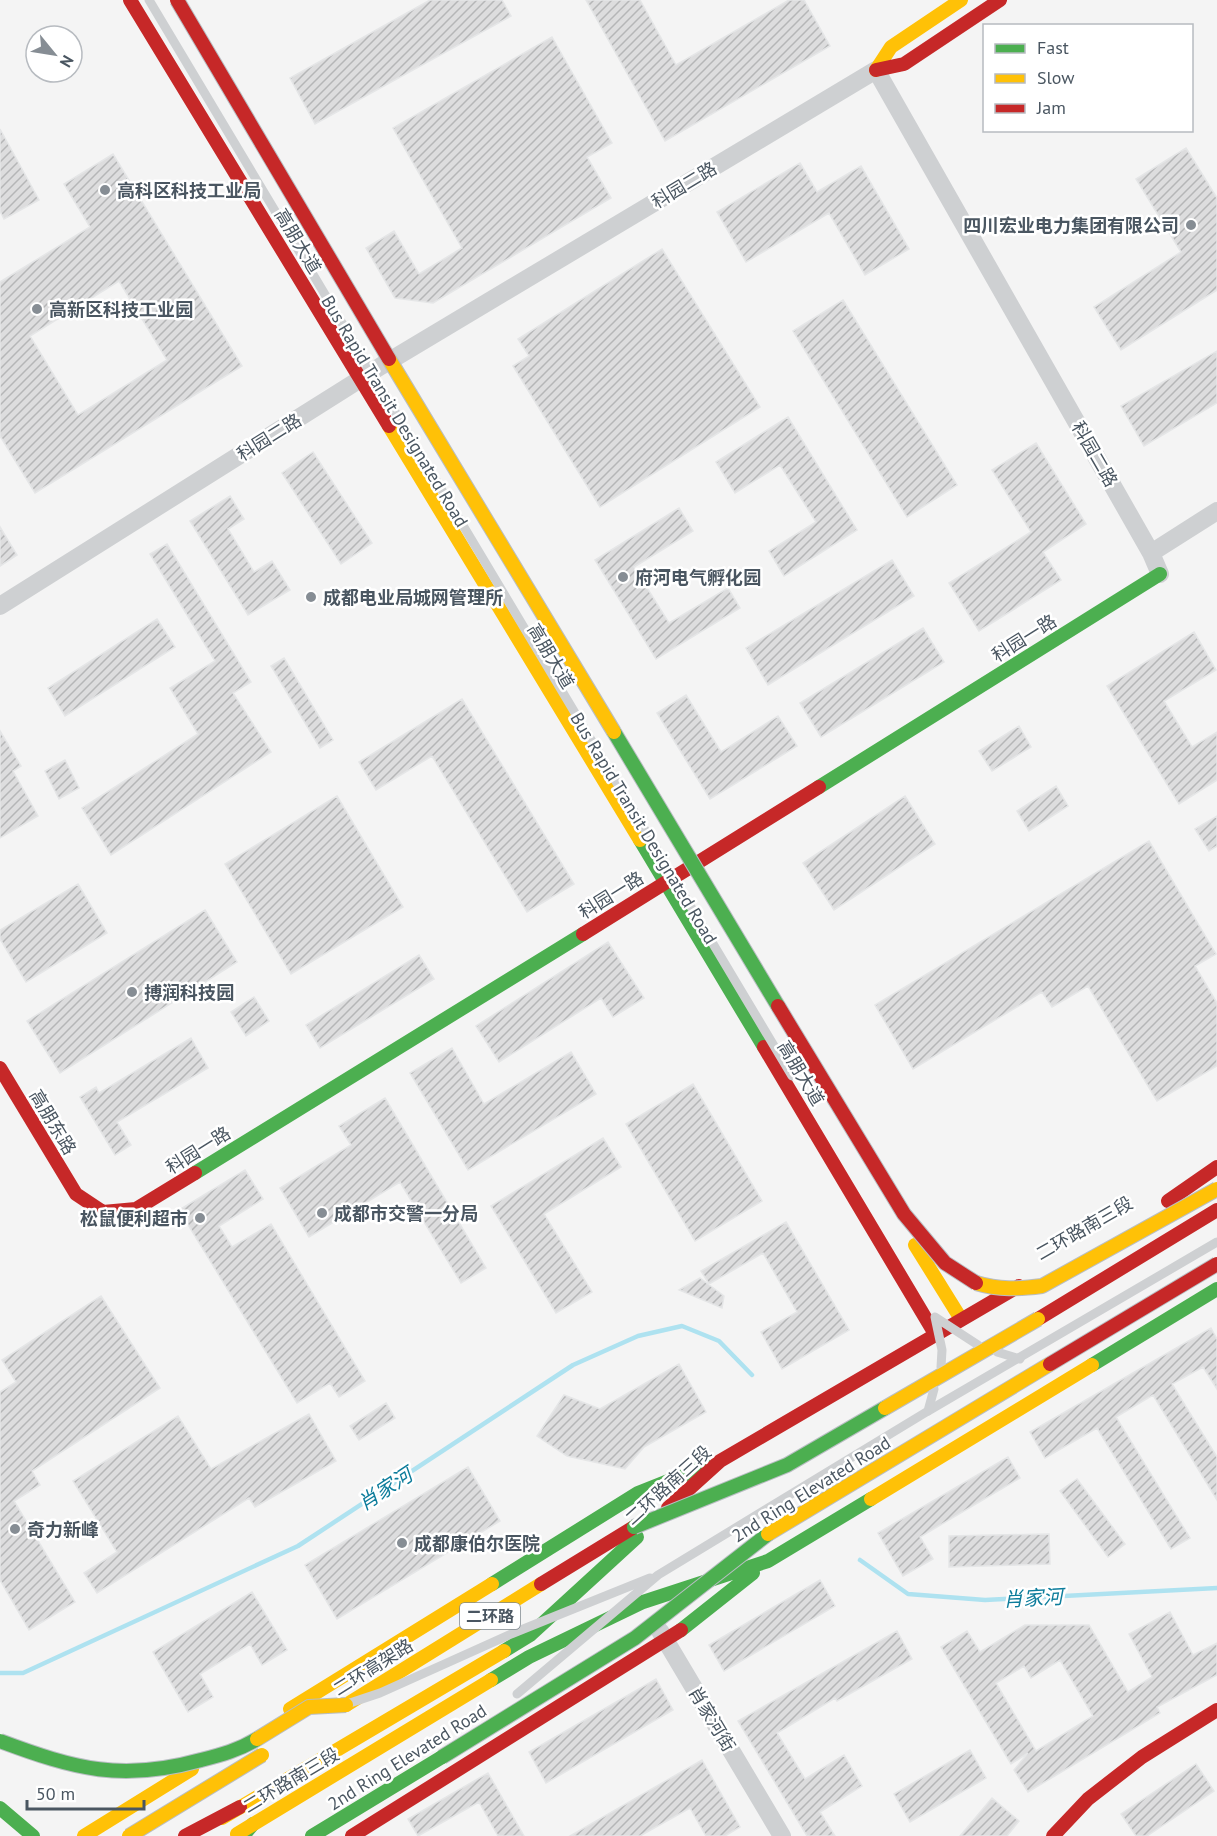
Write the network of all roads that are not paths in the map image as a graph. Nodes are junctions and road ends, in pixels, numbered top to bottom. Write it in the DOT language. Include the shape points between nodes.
graph roads {
  1 [pos="130,0"];
  2 [pos="149,0"];
  3 [pos="162,0"];
  4 [pos="177,0"];
  5 [pos="961,0"];
  6 [pos="1000,0"];
  7 [pos="876,70"];
  8 [pos="381,366"];
  9 [pos="362,379"];
  10 [pos="1217,512"];
  11 [pos="1151,553"];
  12 [pos="1160,574"];
  13 [pos="0,606"];
  14 [pos="684,872"];
  15 [pos="666,882"];
  16 [pos="0,1068"];
  17 [pos="1217,1167"];
  18 [pos="1217,1189"];
  19 [pos="76,1194"];
  20 [pos="1217,1210"];
  21 [pos="1217,1242"];
  22 [pos="1217,1264"];
  23 [pos="1217,1289"];
  24 [pos="935,1317"];
  25 [pos="961,1319"];
  26 [pos="935,1334"];
  27 [pos="1020,1359"];
  28 [pos="928,1412"];
  29 [pos="720,1461"];
  30 [pos="634,1527"];
  31 [pos="768,1561"];
  32 [pos="658,1575"];
  33 [pos="643,1602"];
  34 [pos="666,1641"];
  35 [pos="510,1699"];
  36 [pos="346,1705"];
  37 [pos="1217,1710"];
  38 [pos="493,1714"];
  39 [pos="315,1723"];
  40 [pos="0,1741"];
  41 [pos="274,1748"];
  42 [pos="442,1757"];
  43 [pos="154,1792"];
  44 [pos="240,1807"];
  45 [pos="0,1808"];
  46 [pos="347,1815"];
  47 [pos="253,1824"];
  48 [pos="33,1836"];
  49 [pos="84,1836"];
  50 [pos="129,1836"];
  51 [pos="137,1836"];
  52 [pos="185,1836"];
  53 [pos="192,1836"];
  54 [pos="233,1836"];
  55 [pos="243,1836"];
  56 [pos="312,1836"];
  57 [pos="326,1836"];
  58 [pos="352,1836"];
  59 [pos="782,1836"];
  60 [pos="1053,1836"];
  1 -- 9 [label="main road, 高朋大道"];
  2 -- 24 [label="lane, Bus Rapid Transit Designated Road, bridge"];
  3 -- 8 [label="main road, 高朋大道"];
  4 -- 18 [label="main road, bridge" via="356,305 926,1245 951,1269 973,1282 994,1291 1019,1292 1042,1287"];
  5 -- 7 [label="main road" via="891,46"];
  6 -- 7 [label="main road" via="904,64"];
  7 -- 8 [label="street, 科园二路"];
  7 -- 11 [label="street, 科园二路"];
  8 -- 9 [label="street, 科园二路"];
  8 -- 14 [label="main road, 高朋大道"];
  9 -- 13 [label="street, 科园二路"];
  9 -- 15 [label="main road, 高朋大道"];
  10 -- 11 [label="street"];
  11 -- 12 [label="street, 科园二路"];
  12 -- 14 [label="main road, 科园一路"];
  14 -- 15 [label="main road, 科园一路"];
  14 -- 25 [label="main road, 高朋大道"];
  15 -- 19 [label="main road, 科园一路" via="136,1209 103,1212"];
  15 -- 26 [label="main road, 高朋大道"];
  16 -- 19 [label="main road, 高朋东路"];
  17 -- 25 [label="main road, 二环路南三段" via="1169,1201"];
  20 -- 30 [label="main road, 2nd Ring Elevated Road, bridge" via="972,1359 787,1465"];
  21 -- 27 [label="lane"];
  22 -- 42 [label="main road, 2nd Ring Elevated Road, bridge" via="761,1538 635,1638"];
  23 -- 31 [label="main road, 二环路南三段"];
  24 -- 27 [label="lane, bridge" via="977,1345"];
  24 -- 28 [label="lane, bridge" via="941,1366"];
  25 -- 26 [label="main road, 二环路南三段"];
  26 -- 29 [label="main road, 二环路南三段"];
  27 -- 28 [label="lane"];
  28 -- 32 [label="lane, bridge"];
  29 -- 43 [label="main road" via="638,1492"];
  29 -- 44 [label="main road, 二环路南三段" via="530,1635"];
  30 -- 36 [label="main road, 二环高架路 / 二环路, bridge"];
  31 -- 33 [label="main road, 二环路南三段"];
  31 -- 34 [label="main road"];
  32 -- 35 [label="lane, bridge"];
  32 -- 36 [label="lane, bridge"];
  33 -- 34 [label="street, 肖家河街"];
  33 -- 47 [label="main road, 二环路南三段" via="529,1657"];
  34 -- 58 [label="main road"];
  34 -- 59 [label="street, 肖家河街"];
  36 -- 39 [label="main road, 二环高架路"];
  36 -- 40 [label="main road, bridge" via="309,1707 239,1750 167,1770 91,1770"];
  37 -- 60 [label="main road" via="1142,1757 1088,1799"];
  38 -- 42 [label="lane, bridge"];
  41 -- 50 [label="main road, bridge"];
  42 -- 46 [label="main road, 2nd Ring Elevated Road"];
  43 -- 49 [label="main road"];
  43 -- 51 [label="street"];
  44 -- 52 [label="main road"];
  44 -- 53 [label="main road, 二环路南三段"];
  45 -- 48 [label="main road"];
  46 -- 56 [label="main road, 2nd Ring Elevated Road"];
  46 -- 57 [label="main road"];
  47 -- 54 [label="main road, 二环路南三段"];
  47 -- 55 [label="main road"];
}
